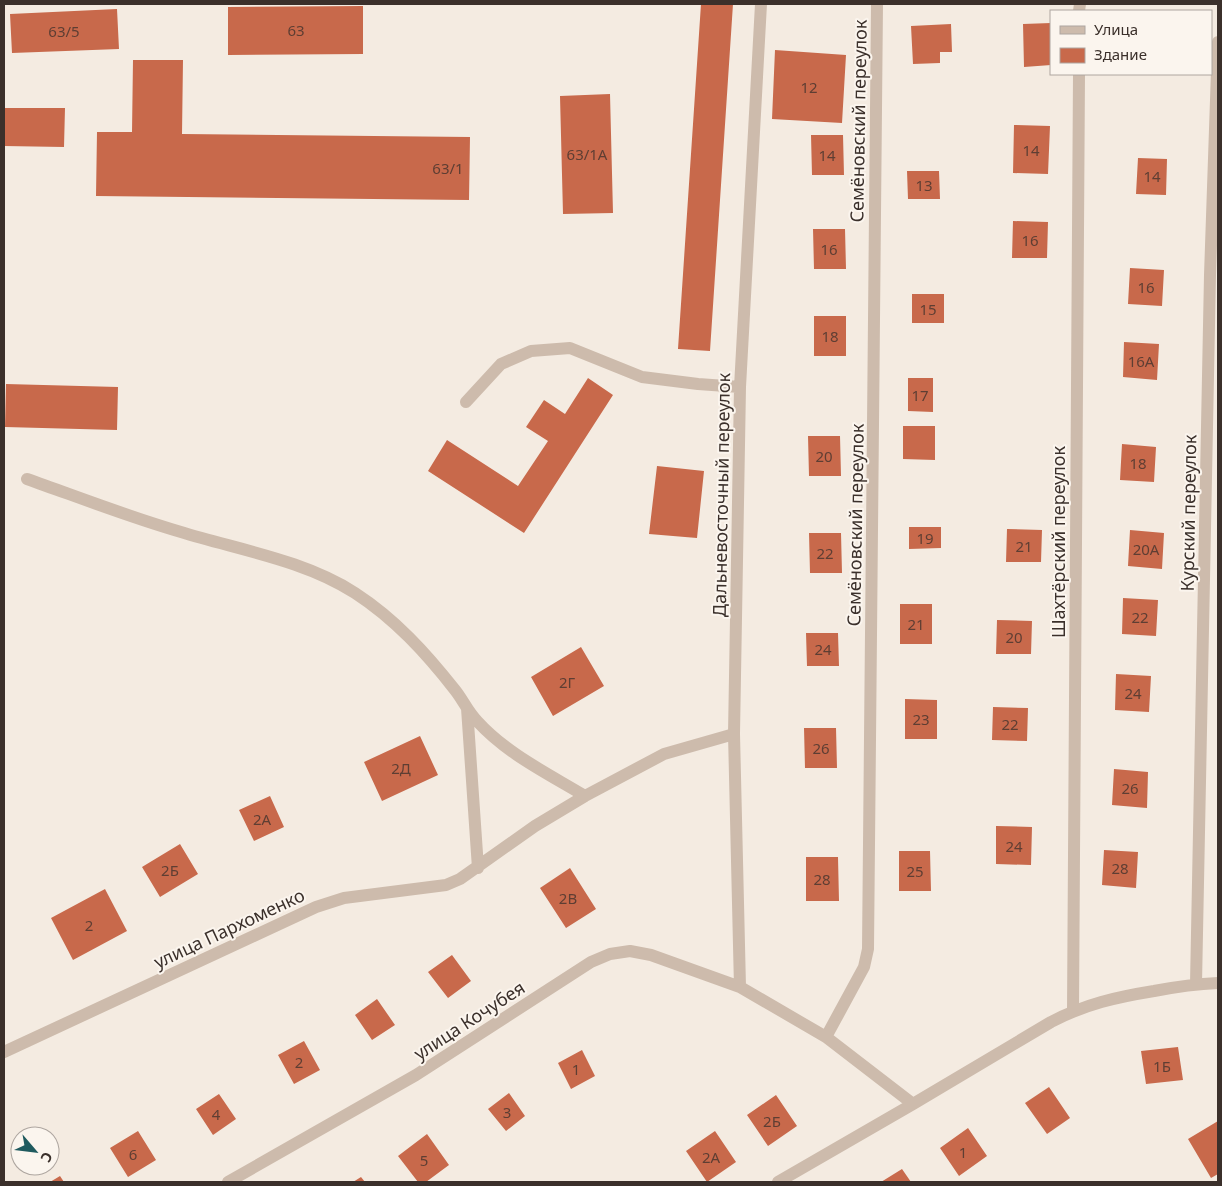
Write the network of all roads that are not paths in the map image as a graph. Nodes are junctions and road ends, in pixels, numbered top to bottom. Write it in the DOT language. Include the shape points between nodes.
graph roads {
  1 [pos="761,4"];
  2 [pos="877,4"];
  3 [pos="1218,42"];
  4 [pos="1079,75"];
  5 [pos="740,387"];
  6 [pos="466,402"];
  7 [pos="27,479"];
  8 [pos="467,707"];
  9 [pos="734,734"];
  10 [pos="585,796"];
  11 [pos="478,868"];
  12 [pos="1218,983"];
  13 [pos="1196,984"];
  14 [pos="740,987"];
  15 [pos="1072,1011"];
  16 [pos="826,1037"];
  17 [pos="4,1052"];
  18 [pos="913,1104"];
  19 [pos="228,1182"];
  20 [pos="778,1182"];
  1 -- 5 [label="street, Дальневосточный переулок"];
  2 -- 16 [label="street, Семёновский переулок" via="868,949 864,967"];
  3 -- 13 [label="street, Курский переулок" via="1209,295"];
  4 -- 15 [label="street, Шахтёрский переулок"];
  5 -- 6 [label="street" via="642,376 570,348 531,351 501,364"];
  5 -- 9 [label="street, Дальневосточный переулок"];
  7 -- 8 [label="street" via="180,532 323,575 386,615 416,642"];
  8 -- 10 [label="street" via="475,719 510,751"];
  8 -- 11 [label="street"];
  9 -- 10 [label="street, улица Пархоменко" via="664,754"];
  9 -- 14 [label="street, Дальневосточный переулок"];
  10 -- 11 [label="street, улица Пархоменко" via="535,826"];
  11 -- 17 [label="street, улица Пархоменко" via="446,884 344,898 316,907"];
  12 -- 13 [label="street"];
  13 -- 15 [label="street" via="1112,998"];
  14 -- 16 [label="street, улица Кочубея"];
  14 -- 19 [label="street, улица Кочубея" via="651,956 630,951 610,954 591,962 416,1075"];
  15 -- 18 [label="street"];
  16 -- 18 [label="street, улица Кочубея"];
  18 -- 20 [label="street"];
}
